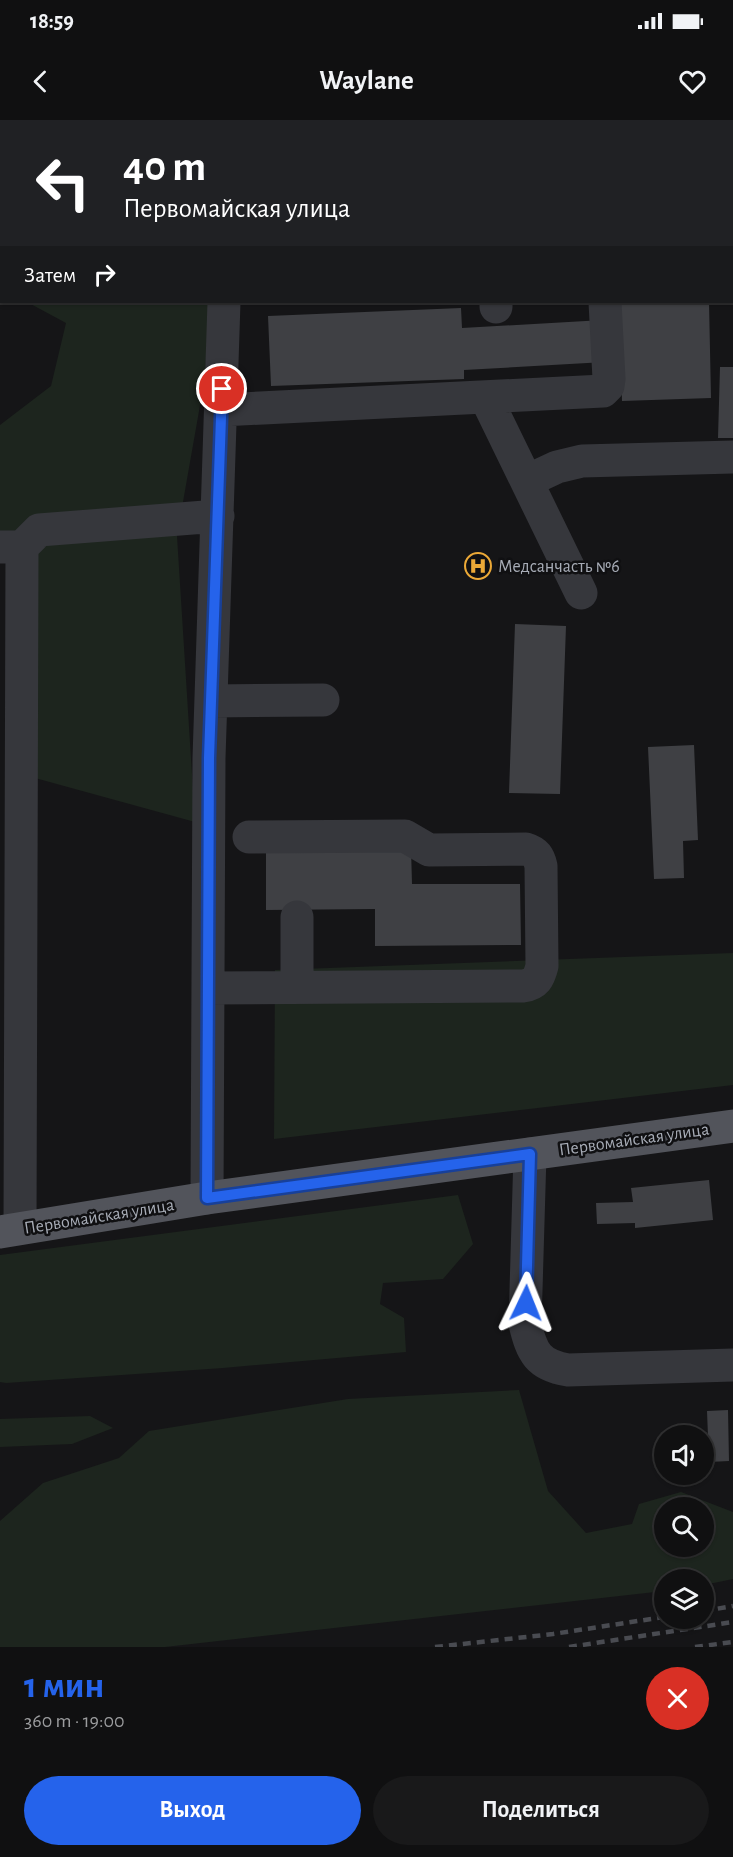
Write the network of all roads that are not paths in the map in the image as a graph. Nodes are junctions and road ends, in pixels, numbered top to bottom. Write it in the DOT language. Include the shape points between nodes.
graph roads {
  1 [pos="224,303"];
  2 [pos="605,303"];
  3 [pos="486,398"];
  4 [pos="221,410"];
  5 [pos="733,457"];
  6 [pos="527,481"];
  7 [pos="218,516"];
  8 [pos="11,547"];
  9 [pos="580,594"];
  10 [pos="323,700"];
  11 [pos="211,701"];
  12 [pos="11,734"];
  13 [pos="249,837"];
  14 [pos="297,917"];
  15 [pos="297,987"];
  16 [pos="208,988"];
  17 [pos="733,1126"];
  18 [pos="530,1154"];
  19 [pos="207,1198"];
  20 [pos="10,1230"];
  21 [pos="733,1365"];
  1 -- 4 [label="street"];
  2 -- 3 [label="street" via="609,379 603,391"];
  3 -- 4 [label="street"];
  3 -- 6 [label="street"];
  4 -- 7 [label="street"];
  5 -- 6 [label="street" via="582,461"];
  6 -- 9 [label="street"];
  7 -- 8 [label="street" via="39,530"];
  7 -- 11 [label="street"];
  8 -- 12 [label="street"];
  10 -- 11 [label="street"];
  11 -- 16 [label="street"];
  12 -- 20 [label="street"];
  13 -- 15 [label="street" via="405,836 429,850 526,849 535,852 539,859 542,966 539,978 532,984"];
  14 -- 15 [label="street"];
  15 -- 16 [label="street"];
  16 -- 19 [label="street"];
  17 -- 18 [label="main road, Первомайская улица"];
  18 -- 19 [label="main road, Первомайская улица"];
  18 -- 21 [label="street" via="525,1324 539,1359 552,1368 568,1370"];
  19 -- 20 [label="main road, Первомайская улица"];
}
